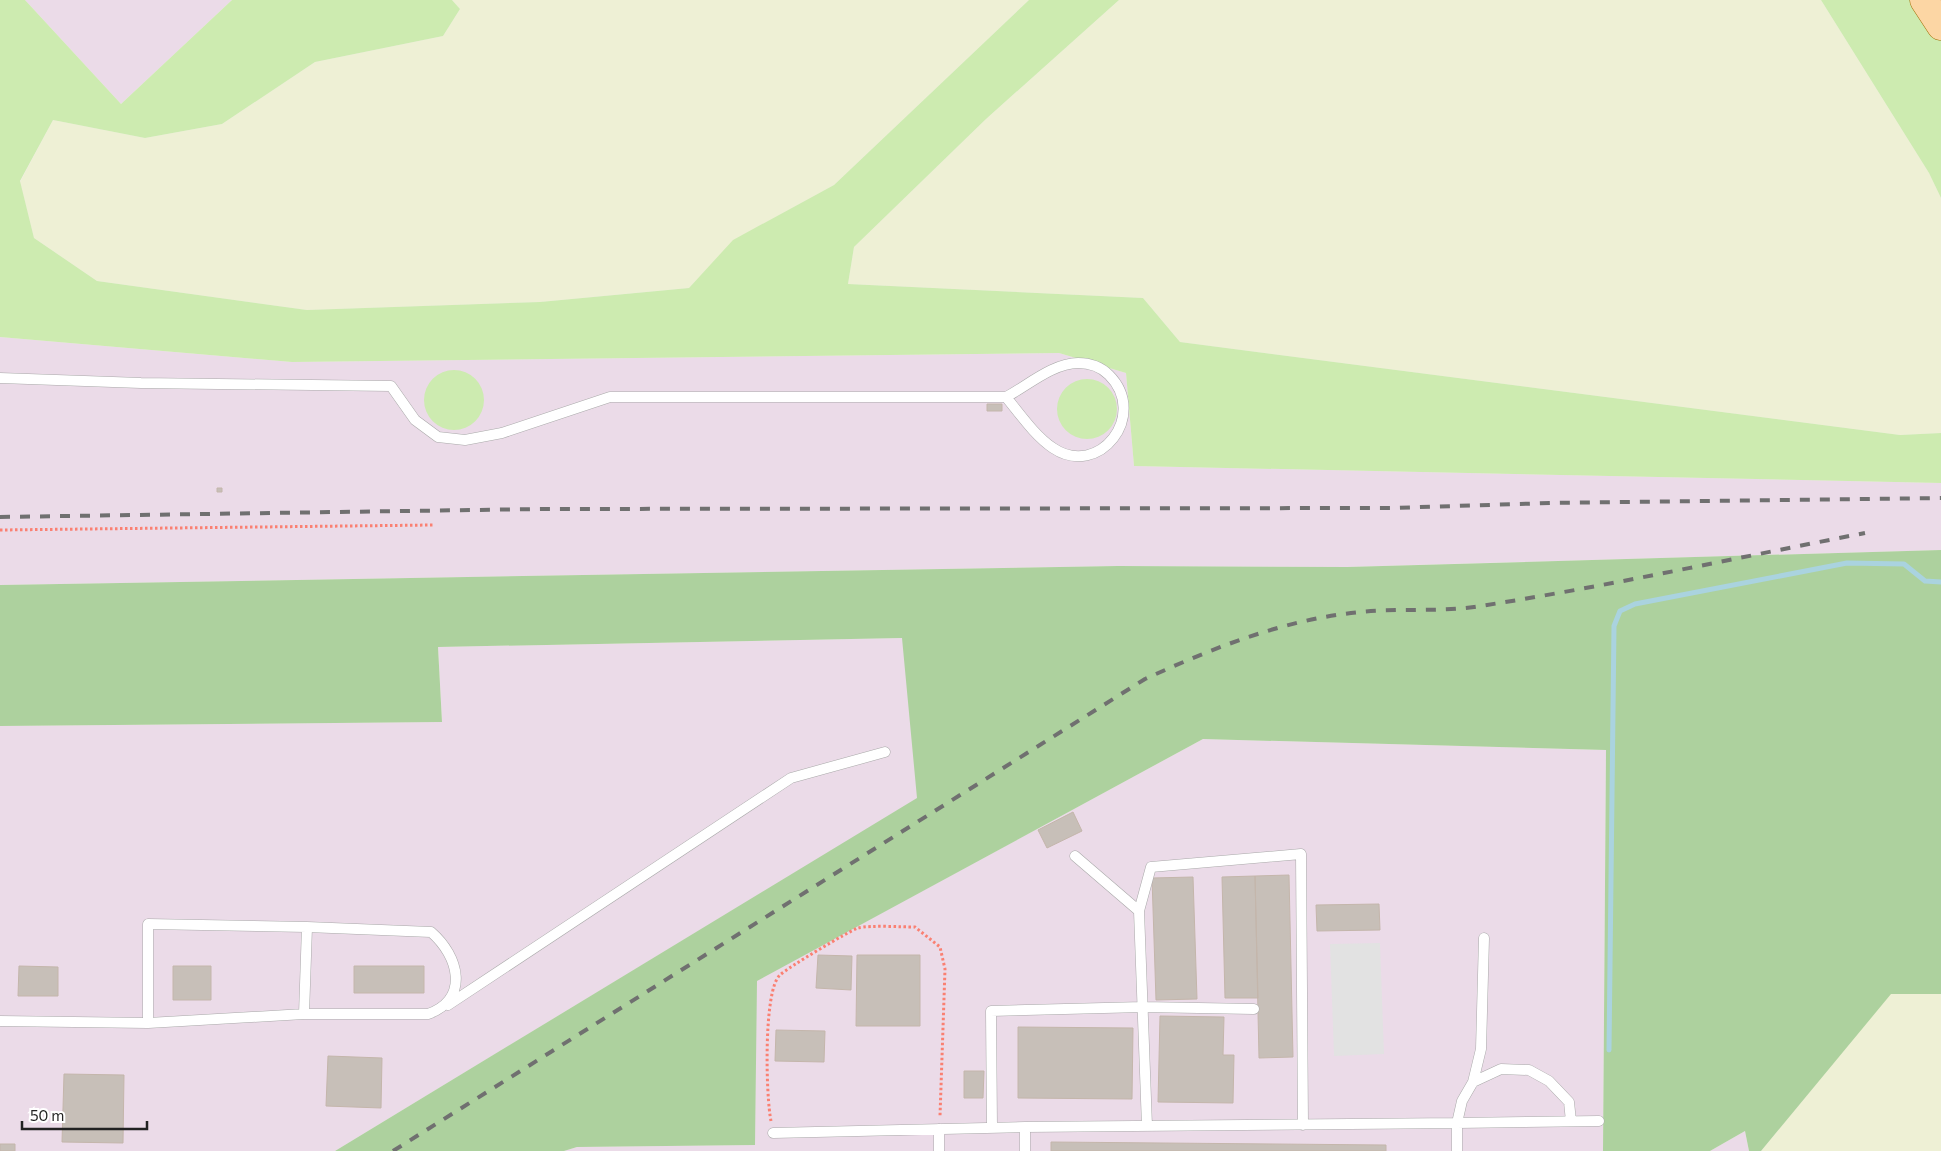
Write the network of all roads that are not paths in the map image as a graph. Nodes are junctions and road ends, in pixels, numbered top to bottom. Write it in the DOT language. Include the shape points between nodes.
graph roads {
  1 [pos="1924,0"];
  2 [pos="1941,26"];
  3 [pos="0,378"];
  4 [pos="1006,397"];
  5 [pos="885,752"];
  6 [pos="1075,856"];
  7 [pos="1139,910"];
  8 [pos="306,927"];
  9 [pos="1484,938"];
  10 [pos="1143,1007"];
  11 [pos="1254,1009"];
  12 [pos="440,1010"];
  13 [pos="304,1014"];
  14 [pos="0,1021"];
  15 [pos="148,1023"];
  16 [pos="1473,1082"];
  17 [pos="1571,1120"];
  18 [pos="1599,1121"];
  19 [pos="1457,1123"];
  20 [pos="1303,1125"];
  21 [pos="1146,1126"];
  22 [pos="1025,1127"];
  23 [pos="992,1128"];
  24 [pos="940,1129"];
  25 [pos="774,1133"];
  26 [pos="939,1151"];
  27 [pos="1025,1151"];
  28 [pos="1457,1151"];
  1 -- 2 [label="main road"];
  3 -- 4 [label="lane" via="391,386 415,420 430,432 438,437 465,440 502,433 610,397"];
  4 -- 4 [label="lane" via="1057,368 1067,364 1088,364 1107,373 1120,389 1123,421 1105,447 1085,455 1068,454 1045,442"];
  5 -- 12 [label="lane" via="791,778"];
  6 -- 7 [label="lane"];
  7 -- 10 [label="lane"];
  7 -- 20 [label="lane" via="1151,868 1301,854"];
  8 -- 12 [label="lane" via="431,932 450,951 456,970 450,999"];
  8 -- 13 [label="lane"];
  8 -- 15 [label="lane" via="148,924"];
  9 -- 16 [label="lane" via="1481,1049"];
  10 -- 11 [label="lane"];
  10 -- 21 [label="lane"];
  10 -- 23 [label="lane" via="991,1011"];
  12 -- 13 [label="lane" via="428,1014"];
  13 -- 15 [label="lane"];
  14 -- 15 [label="lane"];
  16 -- 17 [label="lane" via="1501,1069 1529,1070 1549,1081 1569,1102"];
  16 -- 19 [label="lane" via="1462,1101"];
  17 -- 18 [label="lane"];
  17 -- 19 [label="lane"];
  19 -- 20 [label="lane"];
  19 -- 28 [label="lane"];
  20 -- 21 [label="lane"];
  21 -- 22 [label="lane"];
  22 -- 23 [label="lane"];
  22 -- 27 [label="lane"];
  23 -- 24 [label="lane"];
  24 -- 25 [label="lane"];
  24 -- 26 [label="lane"];
}
